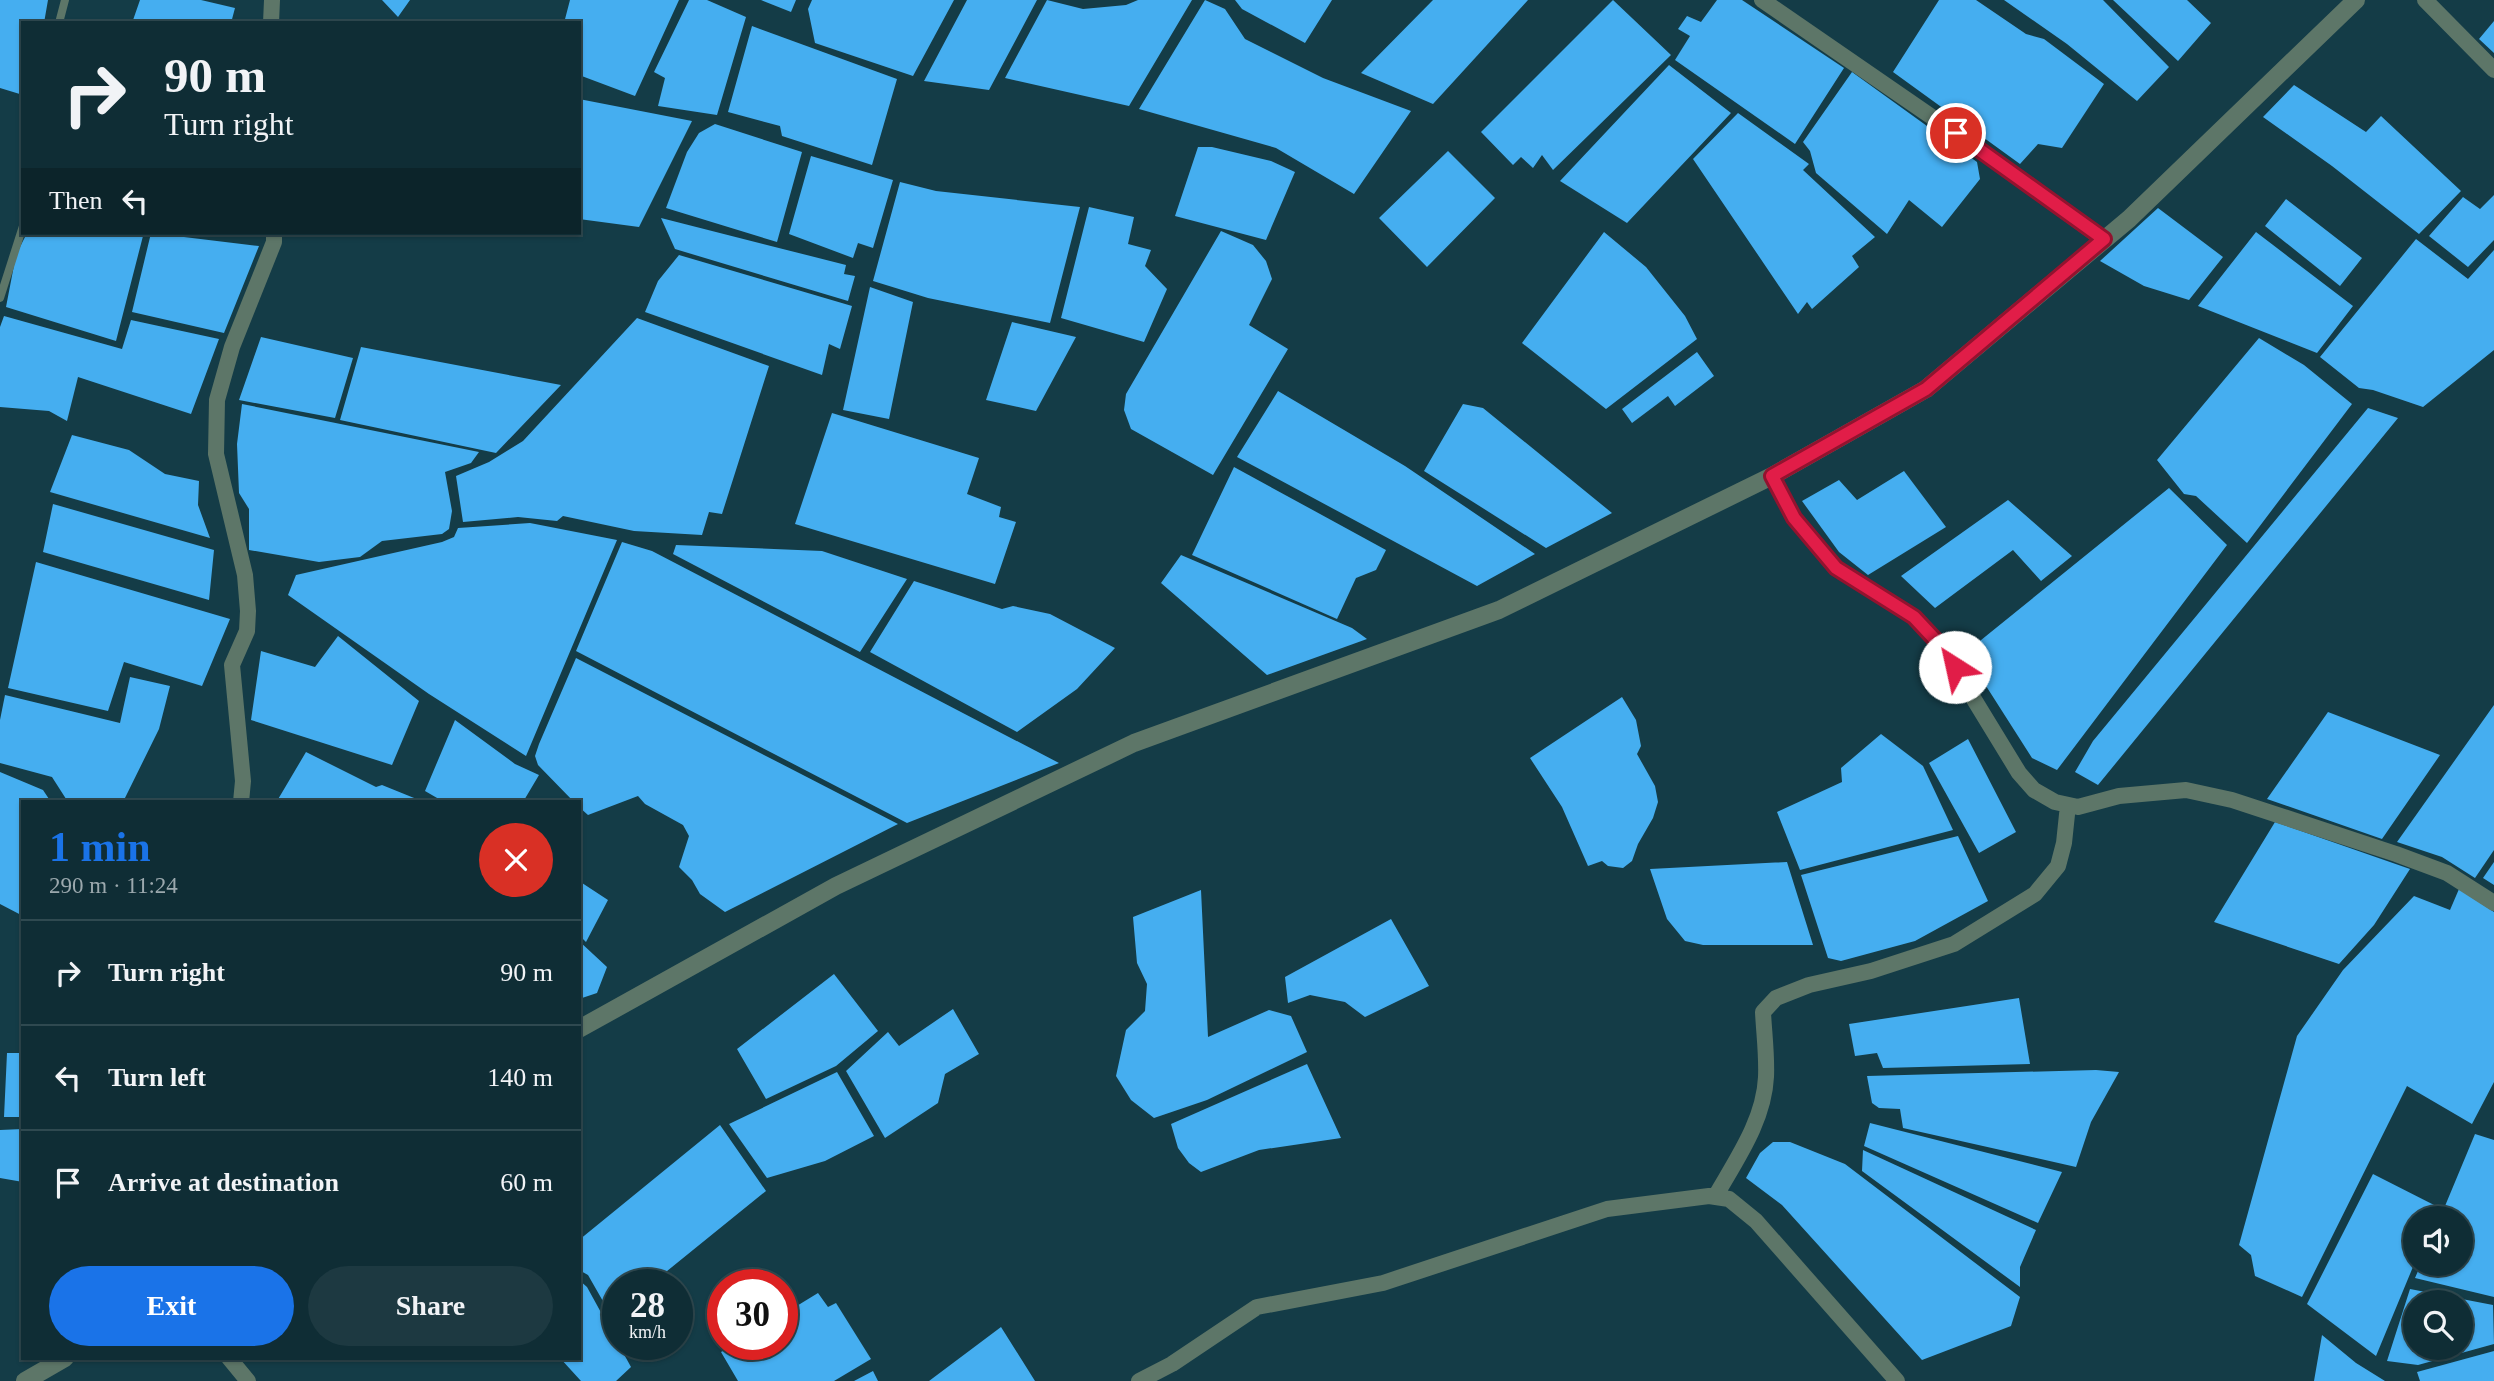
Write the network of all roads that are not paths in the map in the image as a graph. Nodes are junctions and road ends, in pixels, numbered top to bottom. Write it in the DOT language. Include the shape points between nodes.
graph roads {
  1 [pos="65,0"];
  2 [pos="271,0"];
  3 [pos="1762,0"];
  4 [pos="2356,0"];
  5 [pos="2425,0"];
  6 [pos="60,21"];
  7 [pos="271,21"];
  8 [pos="2494,70"];
  9 [pos="21,232"];
  10 [pos="274,235"];
  11 [pos="2104,239"];
  12 [pos="0,298"];
  13 [pos="1772,476"];
  14 [pos="241,800"];
  15 [pos="2068,805"];
  16 [pos="2494,903"];
  17 [pos="581,1028"];
  18 [pos="1715,1197"];
  19 [pos="62,1360"];
  20 [pos="25,1381"];
  21 [pos="1139,1381"];
  22 [pos="1897,1381"];
  1 -- 6 [label="lane"];
  2 -- 7 [label="street"];
  3 -- 11 [label="street"];
  4 -- 11 [label="street"];
  5 -- 8 [label="street"];
  9 -- 12 [label="lane"];
  10 -- 14 [label="street" via="217,400 216,454 246,575 247,631 232,665"];
  11 -- 13 [label="street" via="1926,389"];
  13 -- 15 [label="street" via="1794,518 1836,568 1914,617 1942,647 2034,790"];
  13 -- 17 [label="street" via="1499,610 1133,743 836,886"];
  15 -- 16 [label="street" via="2186,790 2209,795 2447,873"];
  15 -- 18 [label="street" via="2058,866 2035,894 1954,944 1809,985 1776,998 1763,1012 1766,1079 1761,1106"];
  18 -- 21 [label="street" via="1607,1209 1382,1283 1257,1307"];
  18 -- 22 [label="street" via="1730,1199 1755,1221"];
  19 -- 20 [label="street"];
}
